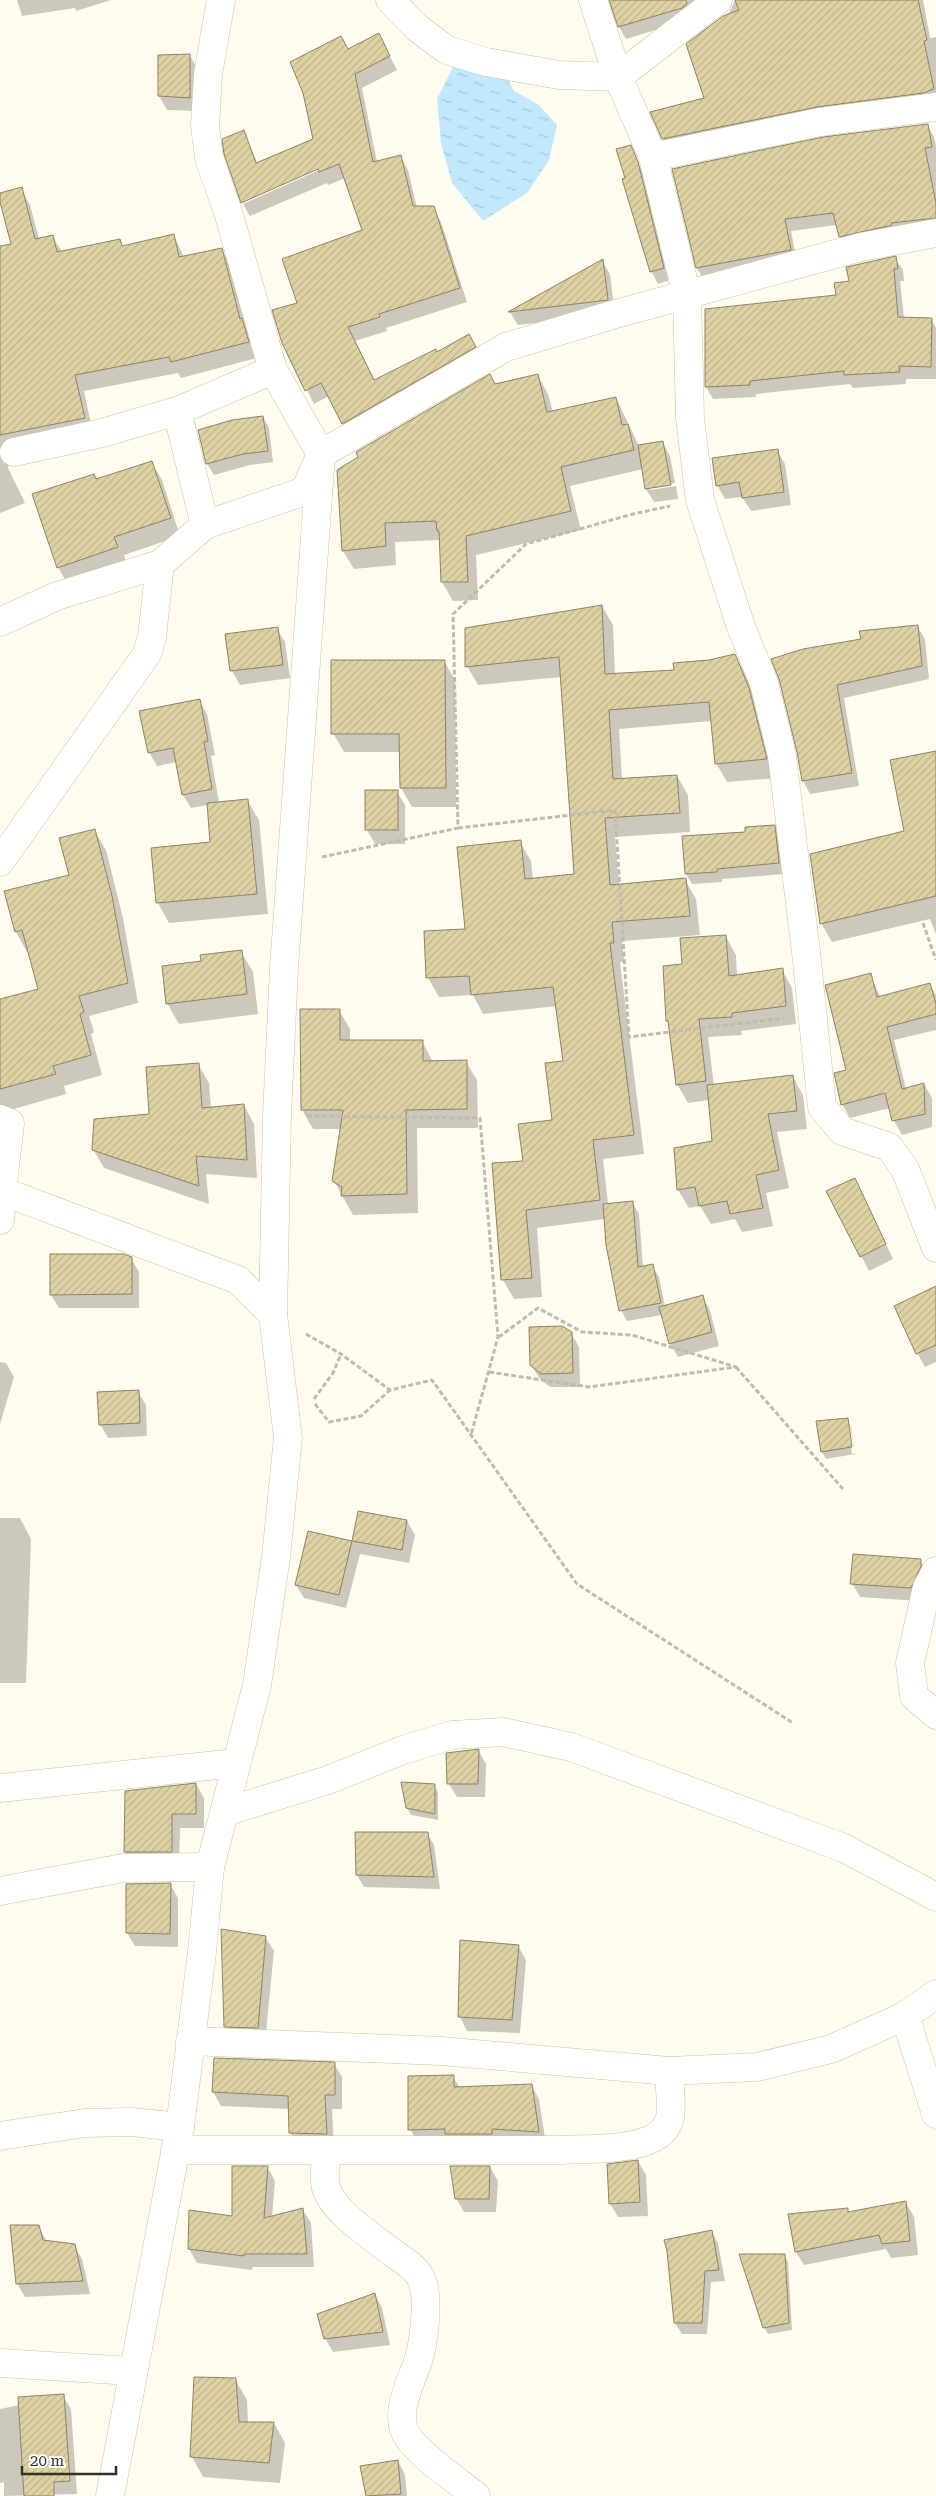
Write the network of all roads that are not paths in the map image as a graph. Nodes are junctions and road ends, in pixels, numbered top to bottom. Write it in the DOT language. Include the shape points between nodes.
graph roads {
  1 [pos="220,0"];
  2 [pos="390,0"];
  3 [pos="593,0"];
  4 [pos="718,0"];
  5 [pos="618,77"];
  6 [pos="936,107"];
  7 [pos="653,157"];
  8 [pos="936,233"];
  9 [pos="687,296"];
  10 [pos="273,370"];
  11 [pos="177,411"];
  12 [pos="14,452"];
  13 [pos="321,454"];
  14 [pos="205,525"];
  15 [pos="160,564"];
  16 [pos="0,622"];
  17 [pos="0,862"];
  18 [pos="0,1119"];
  19 [pos="2,1191"];
  20 [pos="0,1220"];
  21 [pos="936,1248"];
  22 [pos="273,1315"];
  23 [pos="936,1571"];
  24 [pos="936,1715"];
  25 [pos="236,1763"];
  26 [pos="0,1788"];
  27 [pos="225,1812"];
  28 [pos="210,1867"];
  29 [pos="0,1891"];
  30 [pos="936,1898"];
  31 [pos="936,1994"];
  32 [pos="905,2016"];
  33 [pos="190,2041"];
  34 [pos="669,2071"];
  35 [pos="936,2114"];
  36 [pos="0,2136"];
  37 [pos="177,2139"];
  38 [pos="326,2150"];
  39 [pos="0,2363"];
  40 [pos="132,2371"];
  41 [pos="110,2496"];
  42 [pos="476,2496"];
  1 -- 10 [label="street" via="208,74 207,145"];
  2 -- 5 [label="street" via="416,27 448,50 486,62 559,75"];
  3 -- 5 [label="street"];
  4 -- 5 [label="street"];
  5 -- 7 [label="street"];
  6 -- 7 [label="street" via="820,122"];
  7 -- 9 [label="street"];
  8 -- 9 [label="street" via="861,247"];
  9 -- 13 [label="street" via="506,347"];
  9 -- 21 [label="street" via="690,418 700,500 741,627 764,684 782,756 822,1107 842,1131 889,1147 905,1169"];
  10 -- 11 [label="street"];
  10 -- 13 [label="street"];
  11 -- 12 [label="street" via="102,433"];
  11 -- 14 [label="street"];
  13 -- 14 [label="street" via="305,491"];
  13 -- 22 [label="street" via="277,1115"];
  14 -- 15 [label="street"];
  15 -- 16 [label="street" via="57,596"];
  15 -- 17 [label="street" via="147,654"];
  18 -- 19 [label="street" via="10,1123"];
  19 -- 20 [label="street"];
  19 -- 22 [label="street" via="238,1280"];
  22 -- 25 [label="street" via="288,1438 276,1557 256,1685"];
  23 -- 24 [label="street" via="927,1587 910,1664 914,1696"];
  25 -- 26 [label="street"];
  25 -- 27 [label="street"];
  27 -- 28 [label="street"];
  27 -- 30 [label="street" via="328,1780 403,1750 452,1735 503,1732 571,1747 844,1848"];
  28 -- 29 [label="street" via="122,1868"];
  28 -- 33 [label="street"];
  31 -- 32 [label="street"];
  32 -- 34 [label="street" via="831,2049 758,2067"];
  32 -- 35 [label="street"];
  33 -- 34 [label="street" via="441,2051"];
  33 -- 37 [label="street"];
  34 -- 38 [label="street" via="669,2120 660,2135 649,2142 562,2150"];
  36 -- 37 [label="street" via="85,2123 132,2122"];
  37 -- 38 [label="street"];
  37 -- 40 [label="street"];
  38 -- 42 [label="street" via="326,2187 336,2205 412,2267 421,2279 425,2296 424,2326 418,2362 406,2391 403,2419 407,2436"];
  39 -- 40 [label="street"];
  40 -- 41 [label="street"];
}
